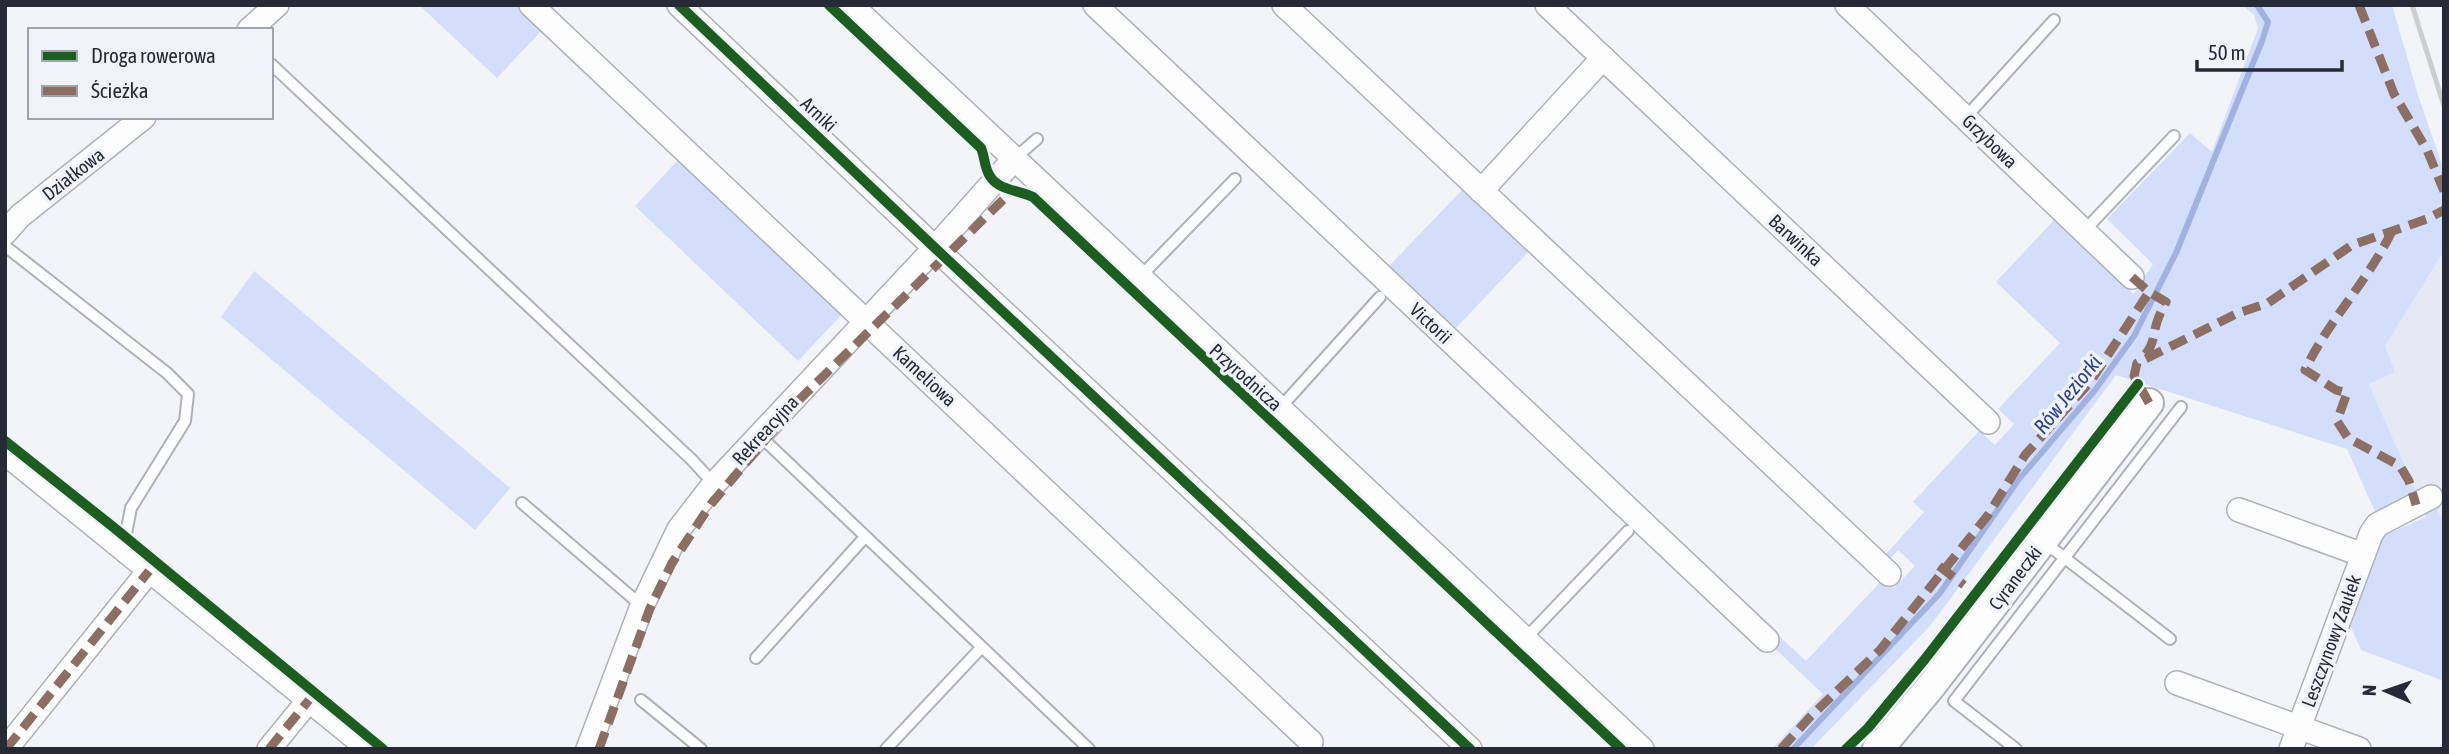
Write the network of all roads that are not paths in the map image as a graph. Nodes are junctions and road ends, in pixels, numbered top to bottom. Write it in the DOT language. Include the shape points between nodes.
graph roads {
  1 [pos="277,5"];
  2 [pos="531,5"];
  3 [pos="679,5"];
  4 [pos="851,5"];
  5 [pos="1095,5"];
  6 [pos="1284,5"];
  7 [pos="1547,5"];
  8 [pos="1847,5"];
  9 [pos="2054,20"];
  10 [pos="251,28"];
  11 [pos="1603,58"];
  12 [pos="273,66"];
  13 [pos="1965,118"];
  14 [pos="141,119"];
  15 [pos="2174,136"];
  16 [pos="1037,139"];
  17 [pos="1014,158"];
  18 [pos="1235,179"];
  19 [pos="1481,191"];
  20 [pos="2084,231"];
  21 [pos="5,233"];
  22 [pos="5,246"];
  23 [pos="935,248"];
  24 [pos="2132,276"];
  25 [pos="1140,277"];
  26 [pos="1380,298"];
  27 [pos="866,321"];
  28 [pos="2150,403"];
  29 [pos="2181,407"];
  30 [pos="1280,408"];
  31 [pos="1988,422"];
  32 [pos="759,435"];
  33 [pos="5,453"];
  34 [pos="714,484"];
  35 [pos="2431,496"];
  36 [pos="522,503"];
  37 [pos="2239,510"];
  38 [pos="1628,531"];
  39 [pos="865,537"];
  40 [pos="2053,550"];
  41 [pos="123,551"];
  42 [pos="2363,555"];
  43 [pos="149,570"];
  44 [pos="1889,574"];
  45 [pos="642,606"];
  46 [pos="1525,639"];
  47 [pos="2170,639"];
  48 [pos="1767,640"];
  49 [pos="981,648"];
  50 [pos="756,658"];
  51 [pos="2177,683"];
  52 [pos="309,700"];
  53 [pos="641,700"];
  54 [pos="2295,738"];
  55 [pos="1315,746"];
  56 [pos="6,749"];
  57 [pos="269,749"];
  58 [pos="369,749"];
  59 [pos="588,749"];
  60 [pos="701,749"];
  61 [pos="886,749"];
  62 [pos="1089,749"];
  63 [pos="1470,749"];
  64 [pos="1642,749"];
  65 [pos="1877,749"];
  66 [pos="2016,749"];
  67 [pos="2359,749"];
  1 -- 10 [label="street"];
  2 -- 27 [label="street, Kameliowa"];
  3 -- 23 [label="street, Arniki"];
  4 -- 17 [label="street, Przyrodnicza"];
  5 -- 48 [label="street, Victorii"];
  6 -- 19 [label="street"];
  7 -- 11 [label="street, Barwinka"];
  8 -- 13 [label="street, Grzybowa"];
  9 -- 13 [label="lane"];
  11 -- 19 [label="street"];
  11 -- 31 [label="street, Barwinka"];
  12 -- 34 [label="lane"];
  13 -- 20 [label="street, Grzybowa"];
  14 -- 21 [label="street, Działkowa"];
  15 -- 20 [label="lane"];
  16 -- 17 [label="lane"];
  17 -- 23 [label="street, Rekreacyjna"];
  17 -- 25 [label="street, Przyrodnicza"];
  18 -- 25 [label="lane"];
  19 -- 44 [label="street"];
  20 -- 24 [label="street, Grzybowa"];
  22 -- 41 [label="lane" via="188,394 185,421 131,508"];
  23 -- 27 [label="street, Rekreacyjna"];
  23 -- 63 [label="street, Arniki"];
  25 -- 30 [label="street, Przyrodnicza"];
  26 -- 30 [label="lane"];
  27 -- 32 [label="street, Rekreacyjna"];
  27 -- 55 [label="street, Kameliowa"];
  28 -- 40 [label="street, Cyraneczki"];
  29 -- 40 [label="lane"];
  30 -- 46 [label="street, Przyrodnicza"];
  32 -- 34 [label="street, Rekreacyjna"];
  32 -- 39 [label="lane"];
  33 -- 41 [label="street"];
  34 -- 45 [label="street, Rekreacyjna" via="679,529"];
  35 -- 42 [label="street, Leszczynowy Zaułek" via="2377,525"];
  36 -- 45 [label="lane"];
  37 -- 42 [label="street, Leszczynowy Zaułek"];
  38 -- 46 [label="lane"];
  39 -- 49 [label="lane"];
  39 -- 50 [label="lane"];
  40 -- 47 [label="lane"];
  40 -- 65 [label="street, Cyraneczki"];
  40 -- 66 [label="lane" via="1954,701"];
  41 -- 43 [label="street"];
  42 -- 54 [label="street, Leszczynowy Zaułek"];
  43 -- 52 [label="street"];
  43 -- 56 [label="street"];
  45 -- 59 [label="street, Rekreacyjna"];
  46 -- 64 [label="street, Przyrodnicza"];
  49 -- 61 [label="lane"];
  49 -- 62 [label="lane"];
  51 -- 54 [label="street, Leszczynowy Zaułek"];
  52 -- 57 [label="street"];
  52 -- 58 [label="street"];
  53 -- 60 [label="lane"];
  54 -- 67 [label="street, Leszczynowy Zaułek"];
}
